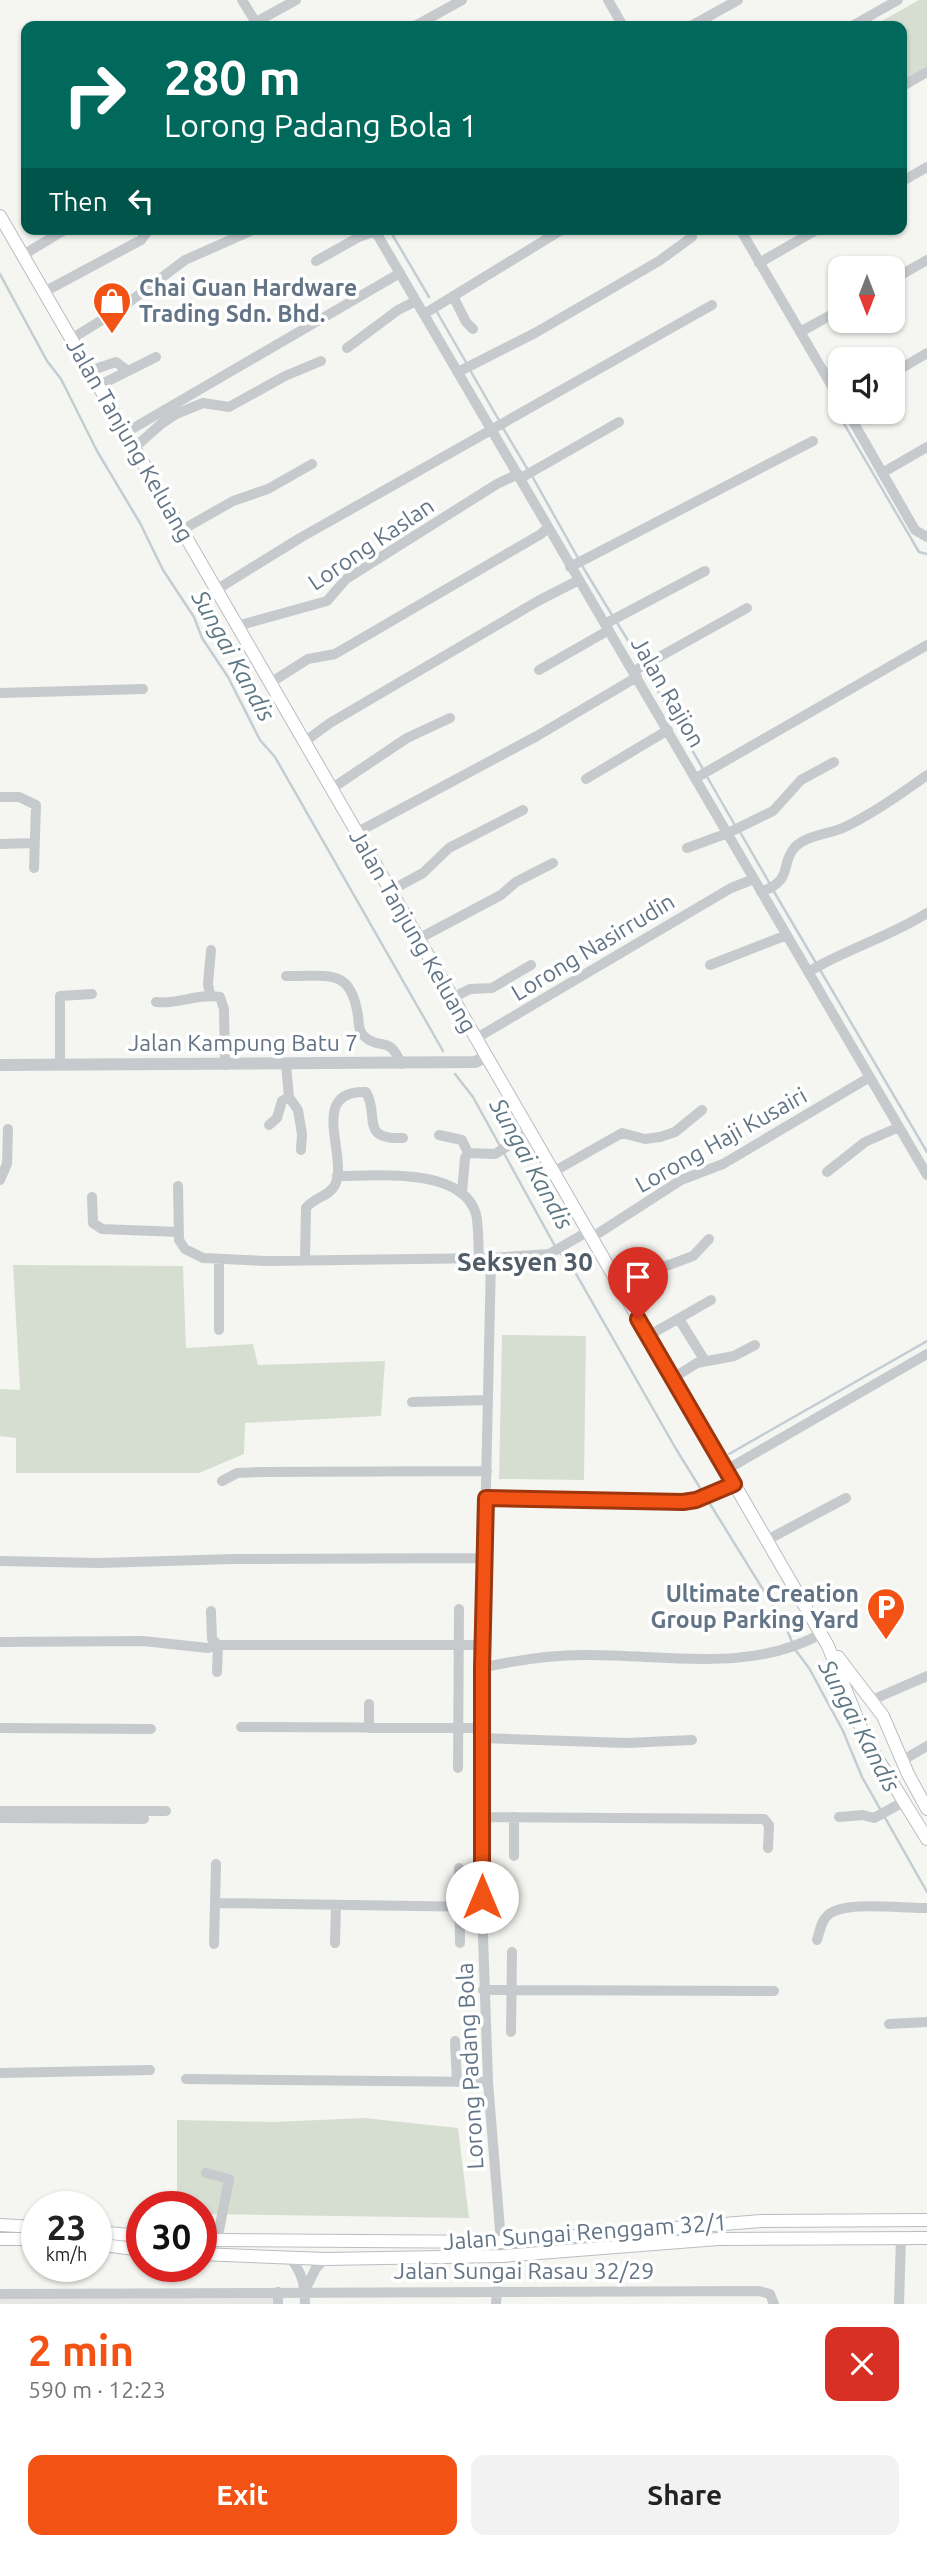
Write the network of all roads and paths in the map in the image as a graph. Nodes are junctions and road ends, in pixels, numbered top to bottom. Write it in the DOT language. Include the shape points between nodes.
graph roads {
  1 [pos="243,0"];
  2 [pos="296,0"];
  3 [pos="461,0"];
  4 [pos="608,0"];
  5 [pos="738,0"];
  6 [pos="898,0"];
  7 [pos="257,21"];
  8 [pos="261,21"];
  9 [pos="424,21"];
  10 [pos="620,21"];
  11 [pos="700,21"];
  12 [pos="861,21"];
  13 [pos="927,72"];
  14 [pos="907,84"];
  15 [pos="927,167"];
  16 [pos="907,179"];
  17 [pos="0,216"];
  18 [pos="55,235"];
  19 [pos="145,235"];
  20 [pos="241,235"];
  21 [pos="367,235"];
  22 [pos="375,235"];
  23 [pos="553,235"];
  24 [pos="743,235"];
  25 [pos="808,235"];
  26 [pos="692,237"];
  27 [pos="30,251"];
  28 [pos="927,260"];
  29 [pos="316,261"];
  30 [pos="759,263"];
  31 [pos="905,273"];
  32 [pos="398,275"];
  33 [pos="47,290"];
  34 [pos="453,296"];
  35 [pos="416,300"];
  36 [pos="712,305"];
  37 [pos="424,314"];
  38 [pos="828,317"];
  39 [pos="473,329"];
  40 [pos="800,332"];
  41 [pos="74,337"];
  42 [pos="347,348"];
  43 [pos="927,353"];
  44 [pos="156,358"];
  45 [pos="321,361"];
  46 [pos="905,366"];
  47 [pos="89,371"];
  48 [pos="128,371"];
  49 [pos="460,371"];
  50 [pos="828,380"];
  51 [pos="98,386"];
  52 [pos="619,422"];
  53 [pos="854,424"];
  54 [pos="132,429"];
  55 [pos="491,430"];
  56 [pos="813,441"];
  57 [pos="927,447"];
  58 [pos="134,449"];
  59 [pos="312,464"];
  60 [pos="882,473"];
  61 [pos="522,475"];
  62 [pos="182,530"];
  63 [pos="545,530"];
  64 [pos="926,537"];
  65 [pos="577,564"];
  66 [pos="705,571"];
  67 [pos="579,580"];
  68 [pos="224,585"];
  69 [pos="747,608"];
  70 [pos="245,624"];
  71 [pos="607,627"];
  72 [pos="927,645"];
  73 [pos="539,670"];
  74 [pos="639,670"];
  75 [pos="275,680"];
  76 [pos="143,690"];
  77 [pos="0,692"];
  78 [pos="450,718"];
  79 [pos="662,734"];
  80 [pos="304,742"];
  81 [pos="834,762"];
  82 [pos="702,774"];
  83 [pos="927,775"];
  84 [pos="586,779"];
  85 [pos="331,789"];
  86 [pos="0,797"];
  87 [pos="523,810"];
  88 [pos="730,832"];
  89 [pos="356,833"];
  90 [pos="34,843"];
  91 [pos="0,844"];
  92 [pos="687,848"];
  93 [pos="552,863"];
  94 [pos="34,869"];
  95 [pos="754,879"];
  96 [pos="396,888"];
  97 [pos="763,892"];
  98 [pos="927,913"];
  99 [pos="787,935"];
  100 [pos="418,939"];
  101 [pos="211,950"];
  102 [pos="531,965"];
  103 [pos="710,965"];
  104 [pos="811,971"];
  105 [pos="286,976"];
  106 [pos="92,994"];
  107 [pos="210,995"];
  108 [pos="452,998"];
  109 [pos="156,1002"];
  110 [pos="475,1039"];
  111 [pos="486,1057"];
  112 [pos="60,1063"];
  113 [pos="401,1064"];
  114 [pos="0,1065"];
  115 [pos="225,1065"];
  116 [pos="286,1065"];
  117 [pos="868,1079"];
  118 [pos="289,1097"];
  119 [pos="702,1110"];
  120 [pos="270,1125"];
  121 [pos="899,1126"];
  122 [pos="8,1129"];
  123 [pos="530,1132"];
  124 [pos="439,1135"];
  125 [pos="403,1138"];
  126 [pos="301,1150"];
  127 [pos="468,1153"];
  128 [pos="553,1172"];
  129 [pos="827,1172"];
  130 [pos="927,1175"];
  131 [pos="337,1177"];
  132 [pos="0,1180"];
  133 [pos="178,1186"];
  134 [pos="463,1193"];
  135 [pos="92,1197"];
  136 [pos="178,1232"];
  137 [pos="589,1235"];
  138 [pos="709,1239"];
  139 [pos="479,1258"];
  140 [pos="491,1258"];
  141 [pos="219,1259"];
  142 [pos="305,1259"];
  143 [pos="618,1284"];
  144 [pos="711,1300"];
  145 [pos="679,1319"];
  146 [pos="219,1330"];
  147 [pos="648,1336"];
  148 [pos="755,1345"];
  149 [pos="927,1354"];
  150 [pos="705,1361"];
  151 [pos="673,1378"];
  152 [pos="488,1400"];
  153 [pos="412,1402"];
  154 [pos="726,1470"];
  155 [pos="486,1471"];
  156 [pos="222,1481"];
  157 [pos="734,1484"];
  158 [pos="486,1498"];
  159 [pos="846,1498"];
  160 [pos="766,1539"];
  161 [pos="486,1558"];
  162 [pos="0,1561"];
  163 [pos="459,1609"];
  164 [pos="211,1611"];
  165 [pos="821,1634"];
  166 [pos="0,1642"];
  167 [pos="218,1645"];
  168 [pos="458,1645"];
  169 [pos="483,1645"];
  170 [pos="828,1646"];
  171 [pos="482,1668"];
  172 [pos="217,1672"];
  173 [pos="927,1676"];
  174 [pos="872,1700"];
  175 [pos="369,1704"];
  176 [pos="241,1727"];
  177 [pos="0,1728"];
  178 [pos="369,1728"];
  179 [pos="458,1728"];
  180 [pos="151,1729"];
  181 [pos="482,1733"];
  182 [pos="692,1740"];
  183 [pos="927,1745"];
  184 [pos="903,1760"];
  185 [pos="458,1768"];
  186 [pos="886,1771"];
  187 [pos="905,1801"];
  188 [pos="926,1806"];
  189 [pos="0,1811"];
  190 [pos="166,1811"];
  191 [pos="482,1816"];
  192 [pos="514,1817"];
  193 [pos="0,1818"];
  194 [pos="839,1818"];
  195 [pos="144,1819"];
  196 [pos="927,1839"];
  197 [pos="768,1848"];
  198 [pos="514,1856"];
  199 [pos="216,1864"];
  200 [pos="459,1868"];
  201 [pos="216,1903"];
  202 [pos="336,1905"];
  203 [pos="459,1906"];
  204 [pos="482,1907"];
  205 [pos="927,1908"];
  206 [pos="817,1940"];
  207 [pos="460,1942"];
  208 [pos="335,1943"];
  209 [pos="214,1944"];
  210 [pos="513,1952"];
  211 [pos="483,1990"];
  212 [pos="512,1991"];
  213 [pos="774,1991"];
  214 [pos="927,2022"];
  215 [pos="889,2024"];
  216 [pos="511,2032"];
  217 [pos="455,2041"];
  218 [pos="150,2070"];
  219 [pos="0,2073"];
  220 [pos="186,2079"];
  221 [pos="457,2082"];
  222 [pos="488,2082"];
  223 [pos="206,2173"];
  224 [pos="927,2220"];
  225 [pos="0,2225"];
  226 [pos="21,2226"];
  227 [pos="659,2229"];
  228 [pos="901,2238"];
  229 [pos="927,2238"];
  230 [pos="0,2239"];
  231 [pos="21,2239"];
  232 [pos="218,2241"];
  233 [pos="501,2242"];
  234 [pos="660,2244"];
  235 [pos="217,2255"];
  236 [pos="289,2258"];
  237 [pos="325,2259"];
  238 [pos="496,2290"];
  239 [pos="278,2292"];
  240 [pos="305,2292"];
  241 [pos="0,2294"];
  242 [pos="772,2299"];
  243 [pos="278,2304"];
  244 [pos="305,2304"];
  245 [pos="496,2304"];
  246 [pos="899,2304"];
  1 -- 7 [label="street"];
  2 -- 8 [label="street"];
  3 -- 9 [label="street"];
  4 -- 10 [label="street"];
  5 -- 11 [label="street"];
  6 -- 12 [label="street"];
  13 -- 14 [label="street"];
  15 -- 16 [label="street"];
  17 -- 27 [label="main road, Jalan Tanjung Keluang"];
  18 -- 27 [label="street"];
  19 -- 33 [label="street"];
  20 -- 41 [label="street" via="185,260"];
  21 -- 29 [label="street"];
  22 -- 32 [label="street, Jalan Rajion"];
  23 -- 34 [label="street"];
  24 -- 30 [label="street"];
  25 -- 30 [label="street"];
  26 -- 49 [label="street" via="535,333"];
  27 -- 33 [label="main road, Jalan Tanjung Keluang"];
  28 -- 31 [label="street"];
  30 -- 40 [label="street"];
  32 -- 35 [label="street, Jalan Rajion"];
  32 -- 54 [label="street"];
  33 -- 41 [label="main road, Jalan Tanjung Keluang"];
  34 -- 37 [label="street"];
  34 -- 39 [label="street"];
  35 -- 37 [label="street, Jalan Rajion"];
  35 -- 42 [label="street"];
  36 -- 55 [label="street"];
  37 -- 49 [label="street, Jalan Rajion"];
  38 -- 40 [label="street"];
  40 -- 50 [label="street"];
  41 -- 47 [label="main road, Jalan Tanjung Keluang"];
  43 -- 46 [label="street"];
  44 -- 48 [label="street"];
  45 -- 58 [label="street" via="229,407 203,403 176,414"];
  47 -- 48 [label="street" via="116,362"];
  47 -- 51 [label="main road, Jalan Tanjung Keluang"];
  48 -- 51 [label="street"];
  49 -- 55 [label="street, Jalan Rajion"];
  51 -- 54 [label="main road, Jalan Tanjung Keluang"];
  52 -- 61 [label="street, Lorong Kaslan"];
  53 -- 60 [label="street"];
  54 -- 58 [label="main road, Jalan Tanjung Keluang"];
  55 -- 61 [label="street, Jalan Rajion"];
  55 -- 68 [label="street"];
  56 -- 65 [label="street"];
  57 -- 60 [label="street"];
  58 -- 62 [label="main road, Jalan Tanjung Keluang"];
  59 -- 62 [label="street"];
  60 -- 64 [label="street" via="915,530"];
  61 -- 63 [label="street, Jalan Rajion"];
  61 -- 70 [label="street, Lorong Kaslan" via="497,484 346,579 327,601"];
  62 -- 68 [label="main road, Jalan Tanjung Keluang"];
  63 -- 65 [label="street, Jalan Rajion"];
  63 -- 75 [label="street" via="335,654 308,659"];
  65 -- 67 [label="street, Jalan Rajion"];
  66 -- 71 [label="street"];
  67 -- 71 [label="street, Jalan Rajion"];
  67 -- 80 [label="street" via="538,600"];
  68 -- 70 [label="main road, Jalan Tanjung Keluang"];
  69 -- 74 [label="street"];
  70 -- 75 [label="main road, Jalan Tanjung Keluang"];
  71 -- 73 [label="street"];
  71 -- 74 [label="street, Jalan Rajion"];
  72 -- 82 [label="street"];
  74 -- 79 [label="street, Jalan Rajion"];
  74 -- 89 [label="street" via="514,748"];
  75 -- 80 [label="main road, Jalan Tanjung Keluang"];
  76 -- 77 [label="street"];
  78 -- 85 [label="street" via="407,738"];
  79 -- 82 [label="street, Jalan Rajion"];
  79 -- 84 [label="street"];
  80 -- 85 [label="main road, Jalan Tanjung Keluang"];
  81 -- 88 [label="street" via="802,780 773,811"];
  82 -- 88 [label="street, Jalan Rajion"];
  83 -- 97 [label="street" via="845,827 806,840 795,848 786,874"];
  85 -- 89 [label="main road, Jalan Tanjung Keluang"];
  86 -- 90 [label="street" via="19,797 36,804"];
  87 -- 96 [label="street" via="449,848 423,873"];
  88 -- 92 [label="street"];
  88 -- 95 [label="street, Jalan Rajion"];
  89 -- 96 [label="main road, Jalan Tanjung Keluang"];
  90 -- 91 [label="street"];
  90 -- 94 [label="street"];
  93 -- 100 [label="street"];
  95 -- 97 [label="street, Jalan Rajion"];
  95 -- 110 [label="street, Lorong Nasirrudin" via="731,888"];
  96 -- 100 [label="main road, Jalan Tanjung Keluang"];
  97 -- 99 [label="street, Jalan Rajion"];
  98 -- 104 [label="street"];
  99 -- 103 [label="street"];
  99 -- 104 [label="street, Jalan Rajion"];
  100 -- 108 [label="main road, Jalan Tanjung Keluang"];
  101 -- 107 [label="street"];
  102 -- 108 [label="street" via="492,988 470,989"];
  104 -- 117 [label="street, Jalan Rajion"];
  105 -- 113 [label="street" via="339,978 348,983 362,1034 387,1044"];
  106 -- 112 [label="street" via="60,996"];
  107 -- 109 [label="street"];
  107 -- 115 [label="street" via="220,997 224,1009"];
  108 -- 110 [label="main road, Jalan Tanjung Keluang"];
  110 -- 111 [label="main road, Jalan Tanjung Keluang"];
  111 -- 113 [label="street, Jalan Kampung Batu 7" via="475,1062"];
  111 -- 123 [label="main road, Jalan Tanjung Keluang"];
  112 -- 114 [label="street, Jalan Kampung Batu 7"];
  112 -- 115 [label="street, Jalan Kampung Batu 7"];
  113 -- 116 [label="street, Jalan Kampung Batu 7"];
  115 -- 116 [label="street, Jalan Kampung Batu 7"];
  116 -- 118 [label="street"];
  117 -- 121 [label="street, Jalan Rajion"];
  117 -- 137 [label="street, Lorong Haji Kusairi"];
  118 -- 120 [label="street" via="282,1101"];
  118 -- 126 [label="street" via="298,1110"];
  119 -- 128 [label="street" via="675,1132 645,1139 622,1133"];
  121 -- 129 [label="street" via="865,1142"];
  121 -- 130 [label="street, Jalan Rajion"];
  122 -- 132 [label="street" via="7,1164"];
  123 -- 127 [label="street" via="495,1154"];
  123 -- 128 [label="main road, Jalan Tanjung Keluang"];
  124 -- 127 [label="street" via="462,1140"];
  125 -- 131 [label="street" via="390,1139 375,1132 366,1093 352,1092 340,1099 333,1114"];
  127 -- 134 [label="street"];
  128 -- 137 [label="main road, Jalan Tanjung Keluang"];
  131 -- 134 [label="street" via="412,1175"];
  131 -- 142 [label="street" via="328,1194 306,1208"];
  133 -- 136 [label="street"];
  134 -- 139 [label="street" via="476,1215"];
  135 -- 136 [label="street" via="93,1223 102,1229"];
  136 -- 141 [label="street" via="185,1249 194,1255"];
  137 -- 140 [label="street, Lorong Haji Kusairi" via="549,1254"];
  137 -- 143 [label="main road, Jalan Tanjung Keluang"];
  138 -- 143 [label="street" via="693,1256"];
  139 -- 140 [label="street"];
  139 -- 142 [label="street"];
  140 -- 152 [label="street, Lorong Padang Bola"];
  141 -- 142 [label="street"];
  141 -- 146 [label="street"];
  143 -- 147 [label="main road, Jalan Tanjung Keluang"];
  144 -- 145 [label="street"];
  145 -- 147 [label="street"];
  145 -- 150 [label="street"];
  147 -- 151 [label="main road, Jalan Tanjung Keluang"];
  148 -- 150 [label="street" via="734,1356"];
  149 -- 154 [label="street"];
  150 -- 151 [label="street"];
  151 -- 154 [label="main road, Jalan Tanjung Keluang"];
  152 -- 153 [label="street"];
  152 -- 155 [label="street, Lorong Padang Bola"];
  154 -- 157 [label="main road, Jalan Tanjung Keluang"];
  155 -- 156 [label="street" via="237,1473"];
  155 -- 158 [label="street, Lorong Padang Bola"];
  157 -- 158 [label="street" via="696,1500"];
  157 -- 160 [label="main road, Jalan Tanjung Keluang"];
  158 -- 161 [label="street, Lorong Padang Bola"];
  159 -- 160 [label="street"];
  160 -- 165 [label="main road, Jalan Tanjung Keluang"];
  161 -- 162 [label="street"];
  161 -- 169 [label="street, Lorong Padang Bola"];
  163 -- 168 [label="street"];
  164 -- 167 [label="street" via="212,1639"];
  165 -- 170 [label="main road, Jalan Tanjung Keluang"];
  165 -- 171 [label="street" via="784,1651 712,1660 548,1656"];
  166 -- 167 [label="street"];
  167 -- 168 [label="street"];
  167 -- 172 [label="street"];
  168 -- 169 [label="street"];
  168 -- 179 [label="street"];
  169 -- 171 [label="street, Lorong Padang Bola"];
  170 -- 174 [label="main road, Jalan Tanjung Keluang"];
  170 -- 186 [label="main road, Jalan Tanjung Keluang" via="866,1740"];
  171 -- 181 [label="street, Lorong Padang Bola"];
  173 -- 174 [label="street"];
  174 -- 184 [label="main road, Jalan Tanjung Keluang"];
  175 -- 178 [label="street"];
  176 -- 178 [label="street"];
  177 -- 180 [label="street"];
  178 -- 179 [label="street"];
  179 -- 181 [label="street"];
  179 -- 185 [label="street"];
  181 -- 182 [label="street" via="626,1743"];
  181 -- 191 [label="street, Lorong Padang Bola"];
  183 -- 184 [label="street"];
  184 -- 186 [label="main road" via="884,1731 872,1728 869,1733"];
  184 -- 188 [label="main road, Jalan Tanjung Keluang"];
  186 -- 187 [label="main road, Jalan Tanjung Keluang"];
  187 -- 194 [label="street" via="878,1817"];
  187 -- 196 [label="main road, Jalan Tanjung Keluang"];
  189 -- 190 [label="street"];
  191 -- 192 [label="street"];
  191 -- 204 [label="street, Lorong Padang Bola"];
  192 -- 197 [label="street" via="764,1819 769,1825"];
  192 -- 198 [label="street"];
  193 -- 195 [label="street"];
  199 -- 201 [label="street"];
  200 -- 203 [label="street"];
  201 -- 202 [label="street"];
  201 -- 209 [label="street"];
  202 -- 203 [label="street"];
  202 -- 208 [label="street"];
  203 -- 204 [label="street"];
  203 -- 207 [label="street"];
  204 -- 211 [label="street, Lorong Padang Bola"];
  205 -- 206 [label="street" via="849,1908 830,1913"];
  210 -- 212 [label="street"];
  211 -- 212 [label="street"];
  211 -- 222 [label="street, Lorong Padang Bola"];
  212 -- 213 [label="street"];
  212 -- 216 [label="street"];
  214 -- 215 [label="street"];
  217 -- 221 [label="street"];
  218 -- 219 [label="street"];
  220 -- 221 [label="street"];
  221 -- 222 [label="street"];
  222 -- 233 [label="street, Lorong Padang Bola"];
  223 -- 232 [label="street" via="229,2179"];
  224 -- 227 [label="main road, Jalan Sungai Renggam 32/1" via="761,2221"];
  225 -- 226 [label="main road"];
  227 -- 233 [label="main road, Jalan Sungai Renggam 32/1"];
  227 -- 234 [label="main road"];
  228 -- 229 [label="main road, Jalan Sungai Renggam 32/1"];
  228 -- 234 [label="main road, Jalan Sungai Renggam 32/1" via="741,2238"];
  228 -- 246 [label="street"];
  230 -- 231 [label="main road"];
  232 -- 233 [label="main road, Jalan Sungai Renggam 32/1"];
  234 -- 237 [label="main road, Jalan Sungai Renggam 32/1" via="502,2256"];
  235 -- 236 [label="main road, Jalan Sungai Renggam 32/1"];
  236 -- 237 [label="main road, Jalan Sungai Renggam 32/1"];
  236 -- 240 [label="street" via="299,2268"];
  237 -- 240 [label="street"];
  238 -- 240 [label="street, Jalan Sungai Rasau 32/29"];
  238 -- 242 [label="street, Jalan Sungai Rasau 32/29" via="759,2291"];
  238 -- 245 [label="street"];
  239 -- 240 [label="street, Jalan Sungai Rasau 32/29"];
  239 -- 241 [label="street, Jalan Sungai Rasau 32/29"];
  239 -- 243 [label="street"];
  240 -- 244 [label="street"];
}
